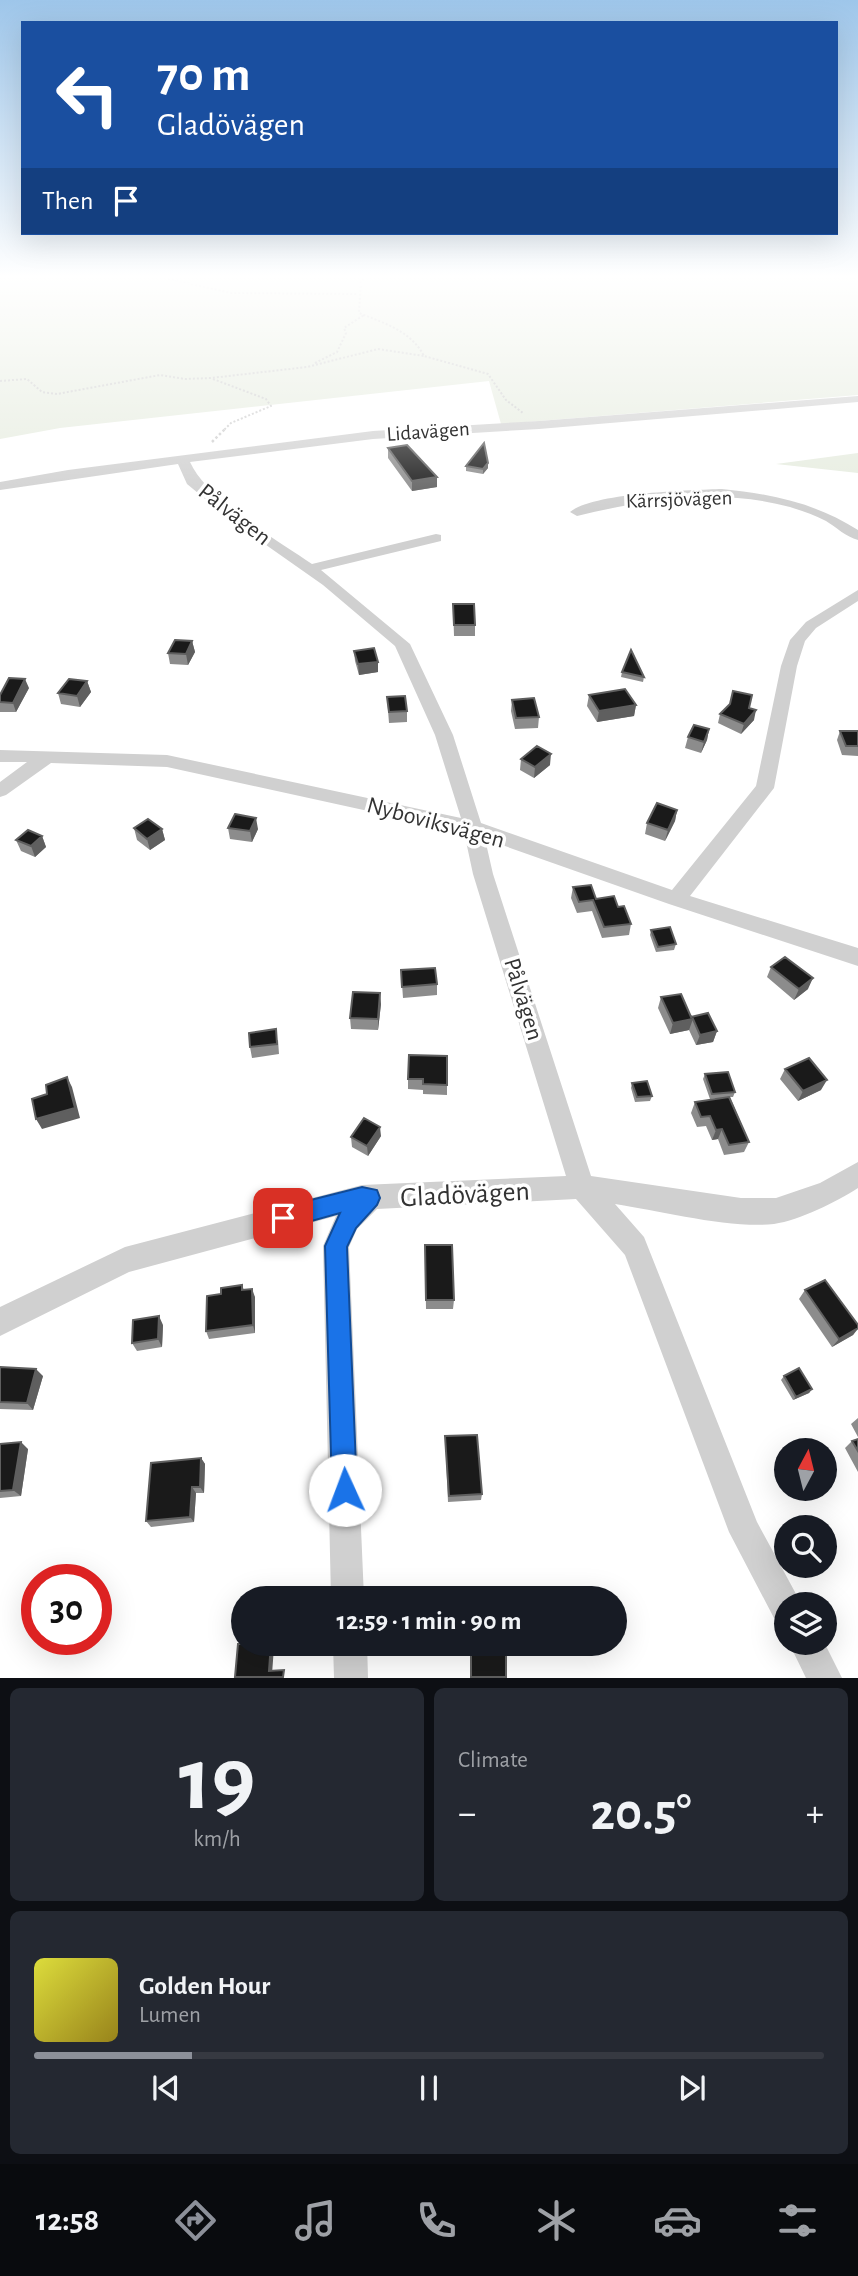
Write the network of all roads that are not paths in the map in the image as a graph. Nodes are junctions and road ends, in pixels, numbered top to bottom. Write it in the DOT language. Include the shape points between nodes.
graph roads {
  1 [pos="858,399"];
  2 [pos="182,459"];
  3 [pos="0,486"];
  4 [pos="577,512"];
  5 [pos="858,536"];
  6 [pos="436,538"];
  7 [pos="309,569"];
  8 [pos="858,594"];
  9 [pos="0,756"];
  10 [pos="48,756"];
  11 [pos="0,791"];
  12 [pos="473,827"];
  13 [pos="676,899"];
  14 [pos="858,957"];
  15 [pos="858,1174"];
  16 [pos="582,1187"];
  17 [pos="370,1198"];
  18 [pos="0,1322"];
  19 [pos="348,1586"];
  20 [pos="778,1592"];
  21 [pos="813,1655"];
  22 [pos="350,1656"];
  23 [pos="351,1678"];
  24 [pos="825,1678"];
  1 -- 2 [label="street, Lidavägen" via="373,435"];
  2 -- 3 [label="street, Lidavägen"];
  2 -- 7 [label="street, Pålvägen" via="192,481"];
  4 -- 5 [label="street, Kärrsjövägen" via="659,495 759,497 837,520"];
  6 -- 7 [label="street"];
  7 -- 12 [label="street, Pålvägen" via="402,644 444,736"];
  8 -- 13 [label="street" via="811,625 798,640 765,788"];
  9 -- 10 [label="street, Nyboviksvägen"];
  10 -- 11 [label="street"];
  10 -- 12 [label="street, Nyboviksvägen" via="137,758 191,765"];
  12 -- 13 [label="street, Nyboviksvägen"];
  12 -- 16 [label="street, Pålvägen" via="483,874"];
  13 -- 14 [label="street, Nyboviksvägen"];
  15 -- 16 [label="street, Gladövägen" via="827,1193 776,1211 741,1211"];
  16 -- 17 [label="street, Gladövägen"];
  16 -- 20 [label="street, Pålvägen" via="635,1246 745,1532"];
  17 -- 18 [label="street, Gladövägen" via="125,1260"];
  17 -- 19 [label="street" via="348,1220 336,1246"];
  21 -- 24 [label="street"];
  22 -- 23 [label="street"];
}
